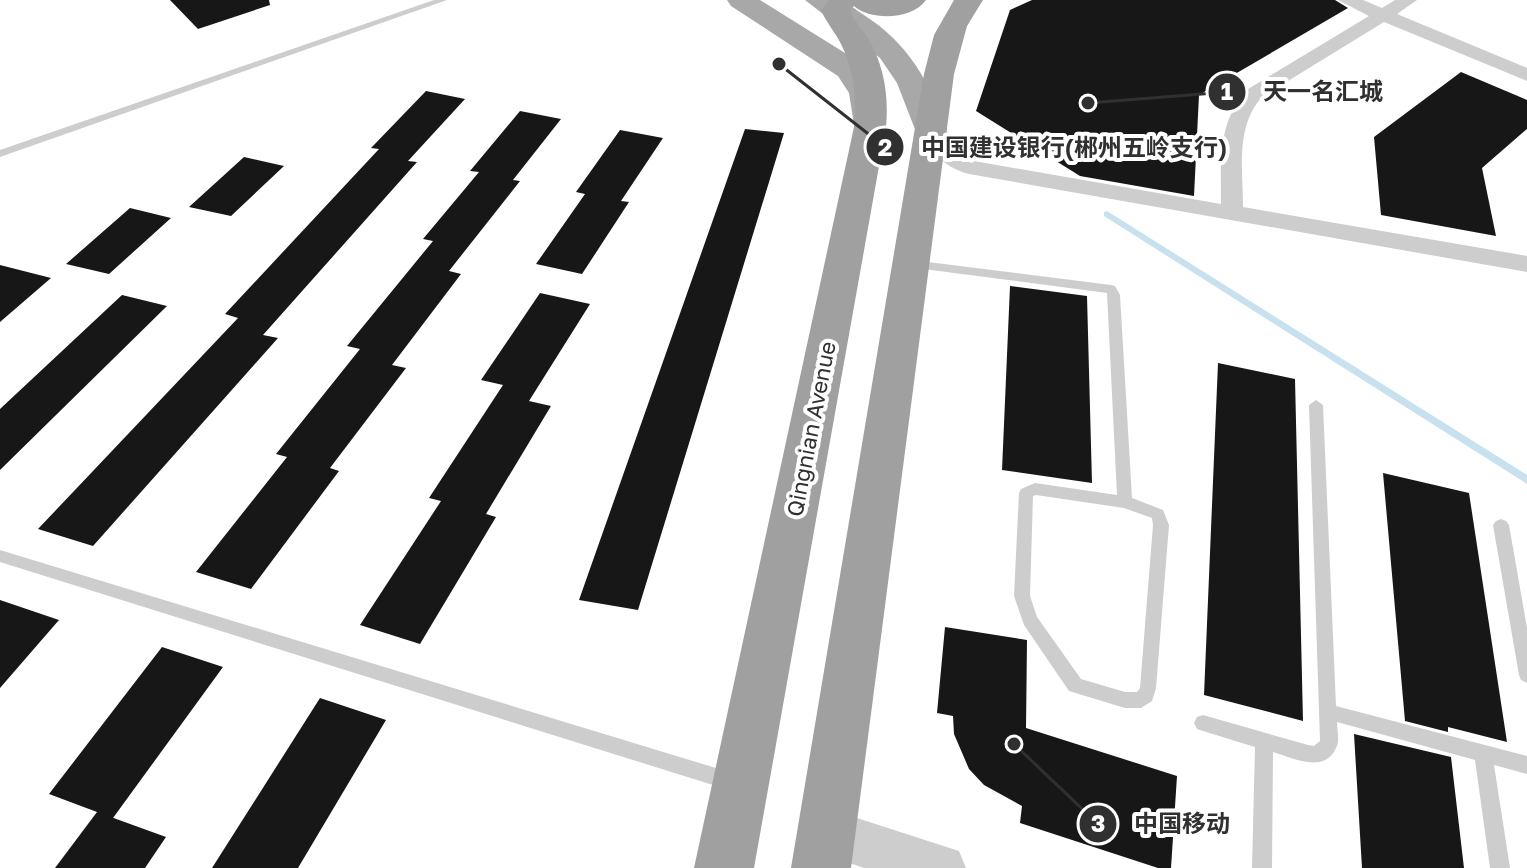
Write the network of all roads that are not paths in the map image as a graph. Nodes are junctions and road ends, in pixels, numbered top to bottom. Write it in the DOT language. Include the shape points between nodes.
graph roads {
  1 [pos="443,0"];
  2 [pos="741,0"];
  3 [pos="751,0"];
  4 [pos="969,0"];
  5 [pos="1347,0"];
  6 [pos="1408,0"];
  7 [pos="906,3"];
  8 [pos="842,8"];
  9 [pos="1383,15"];
  10 [pos="1527,75"];
  11 [pos="932,121"];
  12 [pos="870,127"];
  13 [pos="0,154"];
  14 [pos="969,167"];
  15 [pos="922,190"];
  16 [pos="1232,212"];
  17 [pos="911,263"];
  18 [pos="1527,264"];
  19 [pos="1316,405"];
  20 [pos="1125,502"];
  21 [pos="1501,525"];
  22 [pos="0,556"];
  23 [pos="1527,675"];
  24 [pos="1328,712"];
  25 [pos="1203,723"];
  26 [pos="1264,741"];
  27 [pos="1483,753"];
  28 [pos="1527,765"];
  29 [pos="741,785"];
  30 [pos="824,850"];
  31 [pos="724,868"];
  32 [pos="942,868"];
  33 [pos="1262,868"];
  34 [pos="1500,868"];
  1 -- 13 [label="lane"];
  2 -- 12 [label="main road" via="850,70 865,93"];
  3 -- 8 [label="main road"];
  4 -- 11 [label="highway" via="946,38"];
  5 -- 9 [label="street"];
  6 -- 9 [label="street"];
  7 -- 8 [label="main road" via="869,17"];
  8 -- 11 [label="main road" via="909,72"];
  8 -- 12 [label="highway, Qingnian Avenue" via="869,78"];
  9 -- 10 [label="street"];
  9 -- 16 [label="street" via="1242,106 1234,131"];
  11 -- 14 [label="street" via="941,151"];
  11 -- 15 [label="highway"];
  12 -- 29 [label="highway, Qingnian Avenue"];
  14 -- 15 [label="street" via="943,170"];
  14 -- 16 [label="street"];
  15 -- 17 [label="highway"];
  16 -- 18 [label="street"];
  17 -- 20 [label="lane" via="1111,289"];
  17 -- 30 [label="highway"];
  19 -- 24 [label="lane"];
  20 -- 20 [label="lane" via="1153,510 1161,520 1148,688 1133,702 1075,685 1030,620 1022,596 1028,490"];
  21 -- 23 [label="lane"];
  22 -- 29 [label="lane"];
  24 -- 26 [label="lane" via="1329,745 1323,752 1308,754"];
  24 -- 27 [label="lane"];
  25 -- 26 [label="lane"];
  26 -- 33 [label="lane"];
  27 -- 28 [label="lane"];
  27 -- 34 [label="lane"];
  29 -- 31 [label="highway, Qingnian Avenue"];
  30 -- 32 [label="street"];
}
